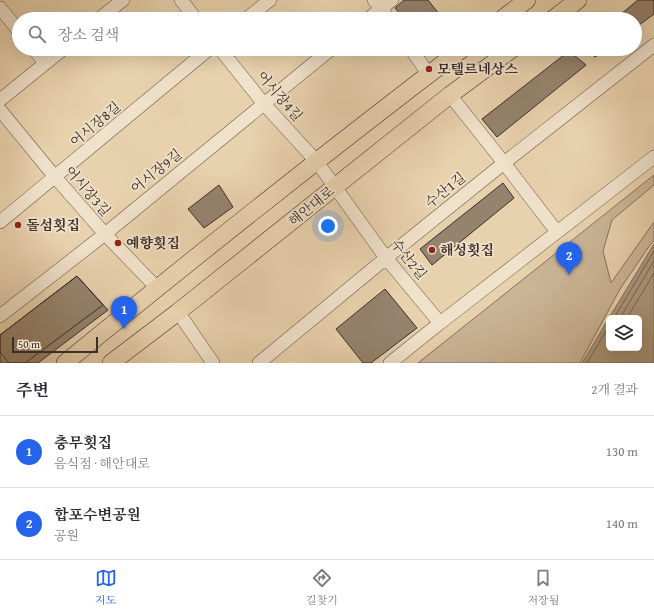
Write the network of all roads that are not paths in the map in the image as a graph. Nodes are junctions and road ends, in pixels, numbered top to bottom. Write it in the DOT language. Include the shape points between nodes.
graph roads {
  1 [pos="6,0"];
  2 [pos="123,0"];
  3 [pos="181,0"];
  4 [pos="270,0"];
  5 [pos="392,0"];
  6 [pos="526,0"];
  7 [pos="578,0"];
  8 [pos="0,5"];
  9 [pos="0,8"];
  10 [pos="382,9"];
  11 [pos="108,12"];
  12 [pos="190,12"];
  13 [pos="255,12"];
  14 [pos="511,12"];
  15 [pos="562,12"];
  16 [pos="12,23"];
  17 [pos="654,45"];
  18 [pos="642,54"];
  19 [pos="40,56"];
  20 [pos="54,56"];
  21 [pos="202,56"];
  22 [pos="226,56"];
  23 [pos="322,56"];
  24 [pos="416,56"];
  25 [pos="453,56"];
  26 [pos="503,56"];
  27 [pos="640,56"];
  28 [pos="45,63"];
  29 [pos="429,74"];
  30 [pos="450,95"];
  31 [pos="0,100"];
  32 [pos="264,104"];
  33 [pos="0,110"];
  34 [pos="654,157"];
  35 [pos="317,162"];
  36 [pos="504,163"];
  37 [pos="55,177"];
  38 [pos="335,187"];
  39 [pos="0,222"];
  40 [pos="556,232"];
  41 [pos="105,234"];
  42 [pos="386,258"];
  43 [pos="157,288"];
  44 [pos="178,312"];
  45 [pos="0,316"];
  46 [pos="440,323"];
  47 [pos="65,363"];
  48 [pos="111,363"];
  49 [pos="213,363"];
  50 [pos="259,363"];
  51 [pos="390,363"];
  1 -- 8 [label="street"];
  2 -- 11 [label="street"];
  3 -- 12 [label="street"];
  4 -- 13 [label="street"];
  5 -- 10 [label="street"];
  6 -- 14 [label="main road"];
  7 -- 15 [label="main road"];
  9 -- 16 [label="street"];
  17 -- 18 [label="street, 수산1길"];
  19 -- 28 [label="street"];
  20 -- 28 [label="street"];
  21 -- 37 [label="street, 어시장8길"];
  22 -- 32 [label="street, 어시장4길"];
  23 -- 32 [label="street, 어시장9길"];
  24 -- 29 [label="street"];
  25 -- 29 [label="main road"];
  26 -- 30 [label="main road, 해안대로"];
  27 -- 36 [label="street, 수산1길"];
  28 -- 31 [label="street"];
  29 -- 35 [label="main road"];
  30 -- 36 [label="street"];
  30 -- 38 [label="main road, 해안대로"];
  32 -- 35 [label="street, 어시장4길"];
  32 -- 41 [label="street, 어시장9길"];
  33 -- 37 [label="street, 어시장3길"];
  34 -- 40 [label="street"];
  35 -- 38 [label="street, 수산2길"];
  35 -- 43 [label="main road"];
  36 -- 40 [label="street"];
  36 -- 42 [label="street, 수산1길"];
  37 -- 39 [label="street, 어시장8길"];
  37 -- 41 [label="street, 어시장3길"];
  38 -- 42 [label="street, 수산2길"];
  38 -- 44 [label="main road, 해안대로"];
  40 -- 46 [label="street"];
  41 -- 43 [label="street, 어시장3길"];
  41 -- 45 [label="street, 어시장9길"];
  42 -- 46 [label="street, 수산2길"];
  42 -- 50 [label="street, 수산1길"];
  43 -- 47 [label="main road"];
  44 -- 48 [label="main road, 해안대로"];
  44 -- 49 [label="street"];
  46 -- 51 [label="street"];
}
